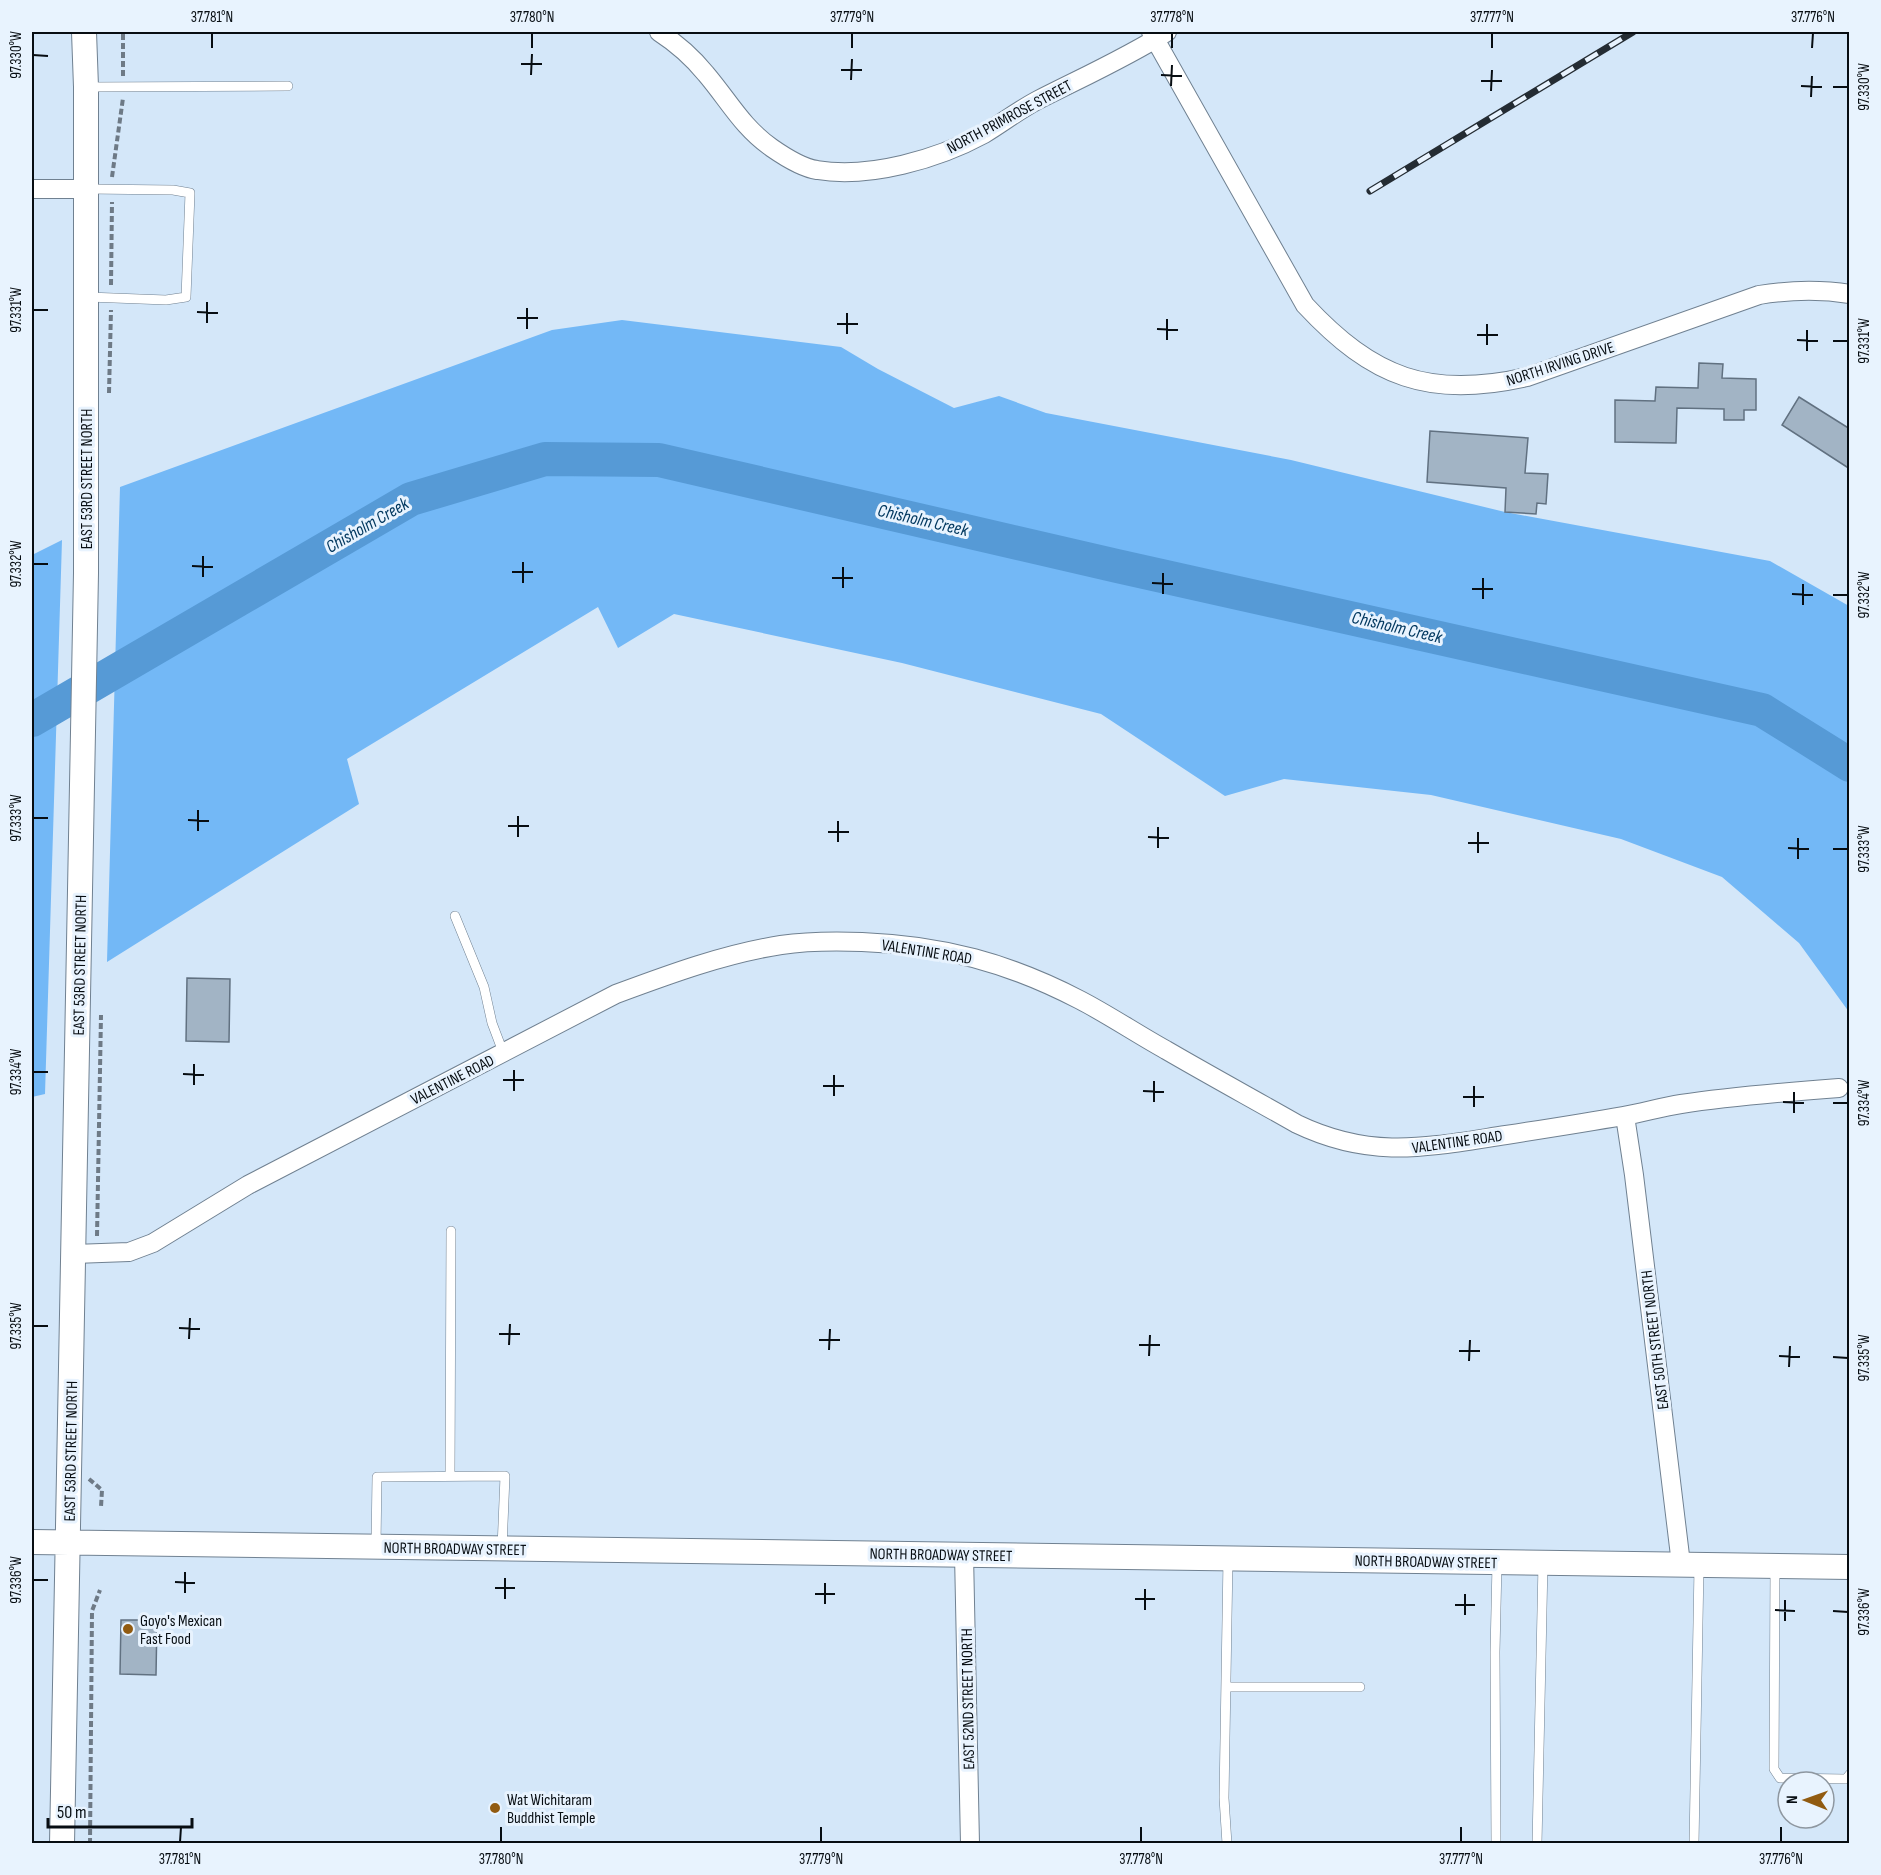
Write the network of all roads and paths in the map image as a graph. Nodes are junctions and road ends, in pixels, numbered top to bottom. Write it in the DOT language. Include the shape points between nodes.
graph roads {
  1 [pos="84,32"];
  2 [pos="89,32"];
  3 [pos="123,32"];
  4 [pos="659,32"];
  5 [pos="1158,34"];
  6 [pos="288,86"];
  7 [pos="86,87"];
  8 [pos="123,87"];
  9 [pos="32,189"];
  10 [pos="86,189"];
  11 [pos="112,189"];
  12 [pos="1850,294"];
  13 [pos="86,297"];
  14 [pos="111,298"];
  15 [pos="109,403"];
  16 [pos="455,916"];
  17 [pos="503,1052"];
  18 [pos="1839,1088"];
  19 [pos="1625,1116"];
  20 [pos="451,1231"];
  21 [pos="74,1254"];
  22 [pos="450,1476"];
  23 [pos="32,1542"];
  24 [pos="68,1542"];
  25 [pos="376,1547"];
  26 [pos="502,1549"];
  27 [pos="964,1554"];
  28 [pos="1228,1559"];
  29 [pos="1497,1562"];
  30 [pos="1543,1563"];
  31 [pos="1690,1564"];
  32 [pos="1775,1566"];
  33 [pos="1850,1567"];
  34 [pos="100,1590"];
  35 [pos="1226,1687"];
  36 [pos="1360,1687"];
  37 [pos="1850,1774"];
  38 [pos="62,1844"];
  39 [pos="90,1844"];
  40 [pos="970,1844"];
  41 [pos="1227,1844"];
  42 [pos="1496,1844"];
  43 [pos="1538,1844"];
  44 [pos="1694,1844"];
  1 -- 7 [label="main road, EAST 53RD STREET NORTH"];
  2 -- 7 [label="main road, EAST 53RD STREET NORTH"];
  3 -- 8 [label="path"];
  4 -- 5 [label="street, NORTH PRIMROSE STREET" via="697,63 736,116 773,149 816,170 842,171 878,169 954,148"];
  5 -- 12 [label="street, NORTH IRVING DRIVE" via="1305,305 1352,349 1409,379 1461,386 1500,383 1759,295 1792,290"];
  6 -- 8 [label="lane"];
  7 -- 8 [label="lane"];
  7 -- 10 [label="main road, EAST 53RD STREET NORTH"];
  8 -- 11 [label="path"];
  9 -- 10 [label="street"];
  10 -- 11 [label="lane"];
  10 -- 13 [label="main road, EAST 53RD STREET NORTH"];
  11 -- 14 [label="path"];
  11 -- 14 [label="lane" via="190,193 186,297"];
  13 -- 14 [label="lane"];
  13 -- 21 [label="main road, EAST 53RD STREET NORTH" via="86,573"];
  14 -- 15 [label="path"];
  16 -- 17 [label="lane" via="484,987"];
  17 -- 19 [label="street, VALENTINE ROAD" via="616,994 729,956 809,942 880,943 950,951 1037,980 1081,1000 1297,1124 1341,1142 1424,1148"];
  17 -- 21 [label="street, VALENTINE ROAD" via="248,1185 153,1243 129,1252"];
  18 -- 19 [label="street, VALENTINE ROAD" via="1679,1104"];
  19 -- 31 [label="street, EAST 50TH STREET NORTH"];
  20 -- 22 [label="lane"];
  21 -- 24 [label="main road, EAST 53RD STREET NORTH"];
  22 -- 25 [label="lane" via="377,1477"];
  22 -- 26 [label="lane" via="505,1476"];
  23 -- 24 [label="main road, NORTH BROADWAY STREET"];
  24 -- 25 [label="main road, NORTH BROADWAY STREET"];
  24 -- 38 [label="main road, EAST 53RD STREET NORTH"];
  25 -- 26 [label="main road, NORTH BROADWAY STREET"];
  26 -- 27 [label="main road, NORTH BROADWAY STREET"];
  27 -- 28 [label="main road, NORTH BROADWAY STREET"];
  27 -- 40 [label="street, EAST 52ND STREET NORTH"];
  28 -- 29 [label="main road, NORTH BROADWAY STREET"];
  28 -- 35 [label="lane"];
  29 -- 30 [label="main road, NORTH BROADWAY STREET"];
  29 -- 42 [label="lane"];
  30 -- 31 [label="main road, NORTH BROADWAY STREET"];
  30 -- 43 [label="lane"];
  31 -- 32 [label="main road, NORTH BROADWAY STREET"];
  31 -- 44 [label="lane"];
  32 -- 33 [label="main road, NORTH BROADWAY STREET"];
  32 -- 37 [label="lane" via="1774,1769 1780,1778 1846,1779"];
  34 -- 39 [label="path" via="92,1611"];
  35 -- 36 [label="lane"];
  35 -- 41 [label="lane"];
}
